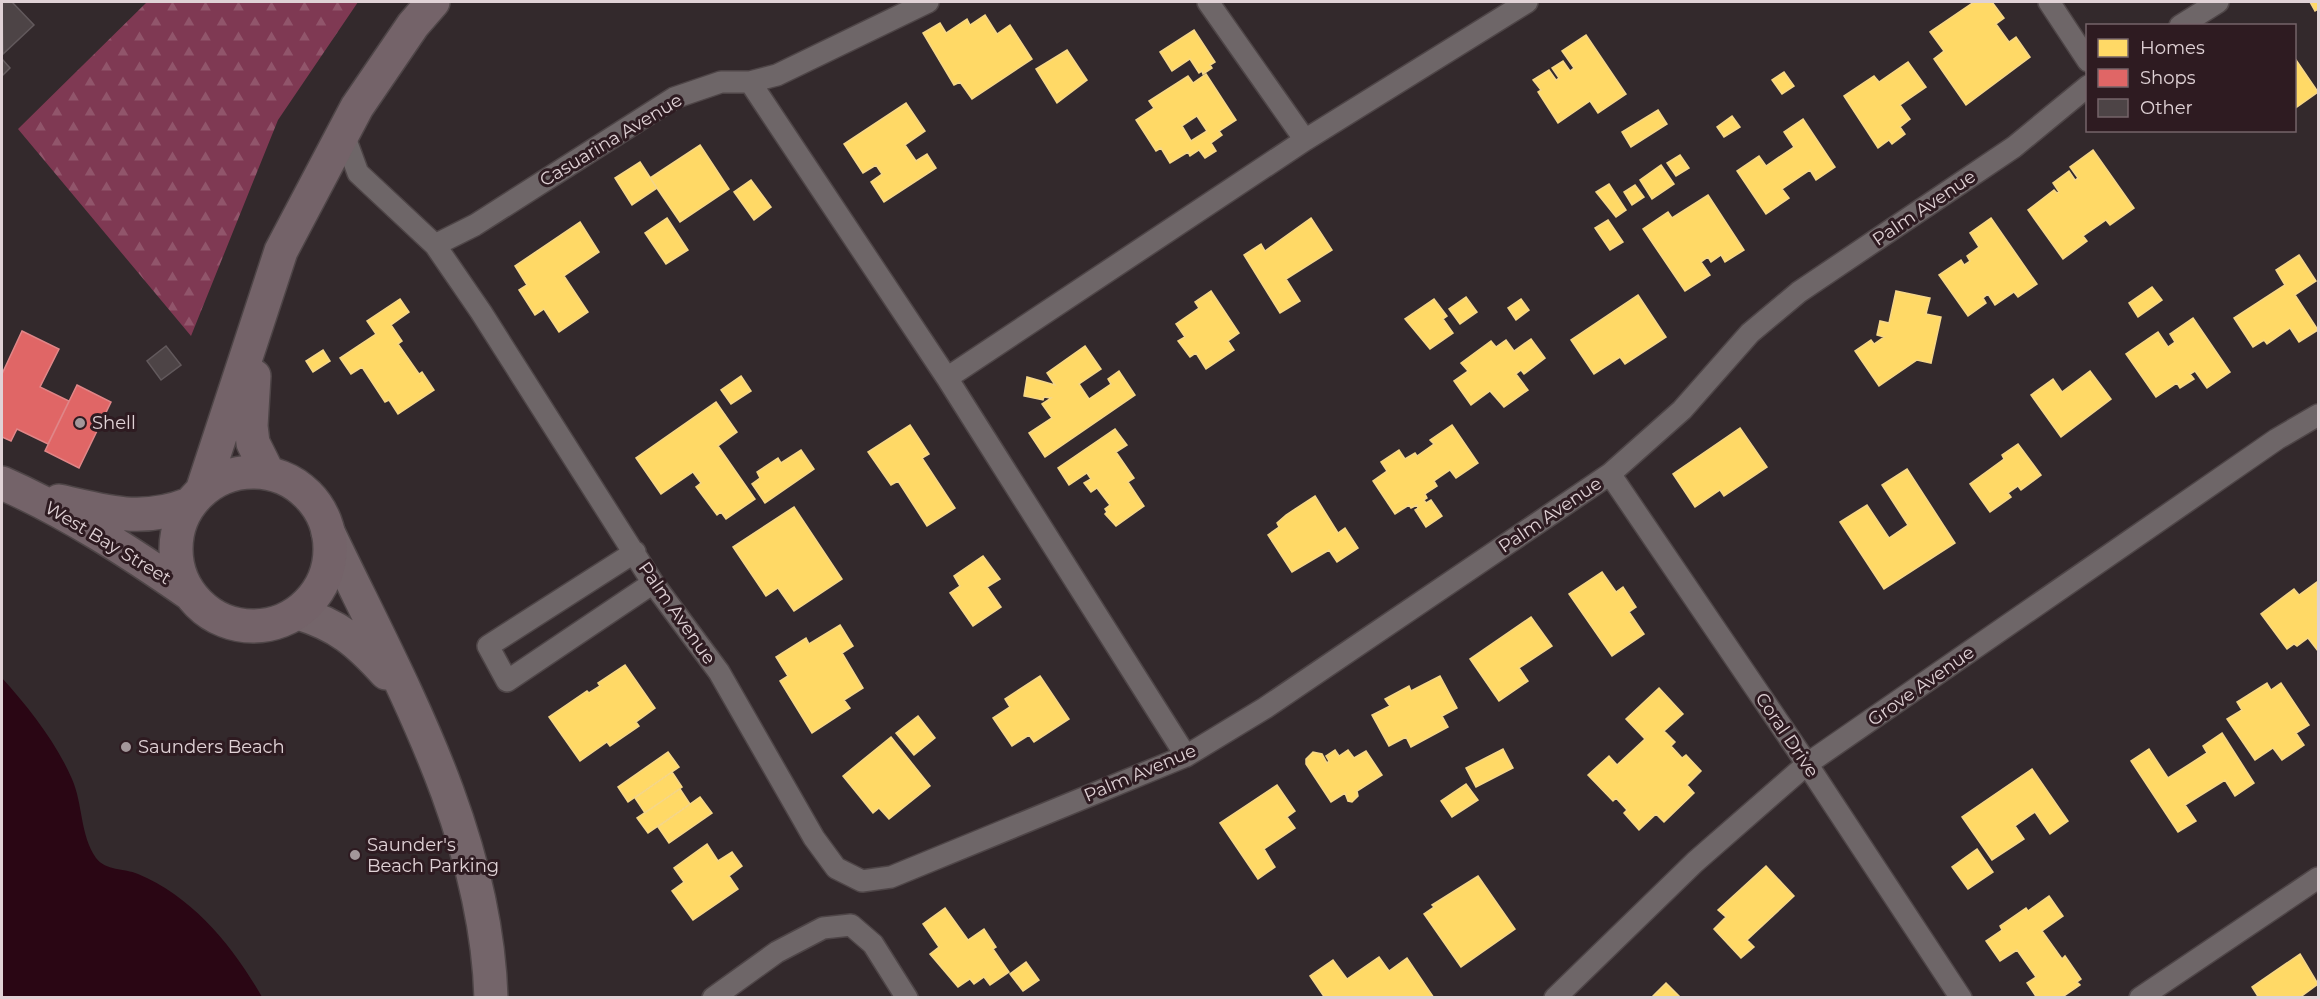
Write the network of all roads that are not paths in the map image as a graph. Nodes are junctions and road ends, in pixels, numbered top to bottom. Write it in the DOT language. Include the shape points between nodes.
graph roads {
  1 [pos="434,2"];
  2 [pos="928,2"];
  3 [pos="1208,2"];
  4 [pos="1527,2"];
  5 [pos="2049,2"];
  6 [pos="2218,2"];
  7 [pos="2183,24"];
  8 [pos="2086,58"];
  9 [pos="750,82"];
  10 [pos="2086,88"];
  11 [pos="343,132"];
  12 [pos="1305,140"];
  13 [pos="358,173"];
  14 [pos="316,183"];
  15 [pos="435,245"];
  16 [pos="263,306"];
  17 [pos="947,378"];
  18 [pos="2319,415"];
  19 [pos="268,473"];
  20 [pos="1610,474"];
  21 [pos="13,488"];
  22 [pos="196,497"];
  23 [pos="328,532"];
  24 [pos="635,552"];
  25 [pos="653,583"];
  26 [pos="190,594"];
  27 [pos="298,614"];
  28 [pos="405,694"];
  29 [pos="1186,756"];
  30 [pos="1807,764"];
  31 [pos="2319,878"];
  32 [pos="491,998"];
  33 [pos="713,998"];
  34 [pos="907,998"];
  35 [pos="1556,998"];
  36 [pos="1961,998"];
  37 [pos="2140,998"];
  1 -- 11 [label="highway" via="407,34"];
  2 -- 9 [label="street, Casuarina Avenue" via="777,75"];
  3 -- 12 [label="street"];
  4 -- 12 [label="street"];
  5 -- 8 [label="street"];
  6 -- 7 [label="street"];
  9 -- 15 [label="street, Casuarina Avenue" via="721,82 674,98 475,225"];
  9 -- 17 [label="street"];
  10 -- 20 [label="street, Palm Avenue" via="2014,147 1799,292 1750,333 1682,410"];
  11 -- 13 [label="street, Palm Avenue"];
  11 -- 14 [label="highway"];
  12 -- 17 [label="street"];
  13 -- 14 [label="street"];
  13 -- 15 [label="street, Palm Avenue"];
  14 -- 16 [label="highway" via="281,251"];
  15 -- 24 [label="street, Palm Avenue"];
  16 -- 19 [label="highway" via="251,426 253,443"];
  16 -- 22 [label="highway"];
  17 -- 29 [label="street"];
  18 -- 30 [label="street, Grove Avenue" via="2277,439"];
  19 -- 22 [label="highway, West Bay Street" via="226,476"];
  19 -- 23 [label="highway, West Bay Street" via="307,494"];
  20 -- 29 [label="street, Palm Avenue" via="1265,708"];
  20 -- 30 [label="street, Coral Drive"];
  21 -- 22 [label="highway, West Bay Street" via="117,514 142,516 167,513"];
  21 -- 26 [label="highway, West Bay Street" via="141,560"];
  22 -- 26 [label="highway, West Bay Street" via="177,533 176,549 182,580"];
  23 -- 27 [label="highway, West Bay Street" via="328,568 311,601"];
  23 -- 28 [label="main road, West Bay Street"];
  24 -- 25 [label="street, Palm Avenue"];
  24 -- 25 [label="street" via="488,646 507,681"];
  25 -- 29 [label="street, Palm Avenue" via="719,672 814,838 836,868 862,881 891,877"];
  26 -- 27 [label="highway, West Bay Street" via="208,612 234,625 264,626"];
  27 -- 28 [label="main road, West Bay Street" via="339,628 366,650"];
  28 -- 32 [label="main road, West Bay Street" via="464,836 485,941"];
  30 -- 35 [label="street, Grove Avenue" via="1695,862"];
  30 -- 36 [label="street, Coral Drive"];
  31 -- 37 [label="street"];
  33 -- 34 [label="street" via="777,952 823,928 851,925 873,944"];
}
